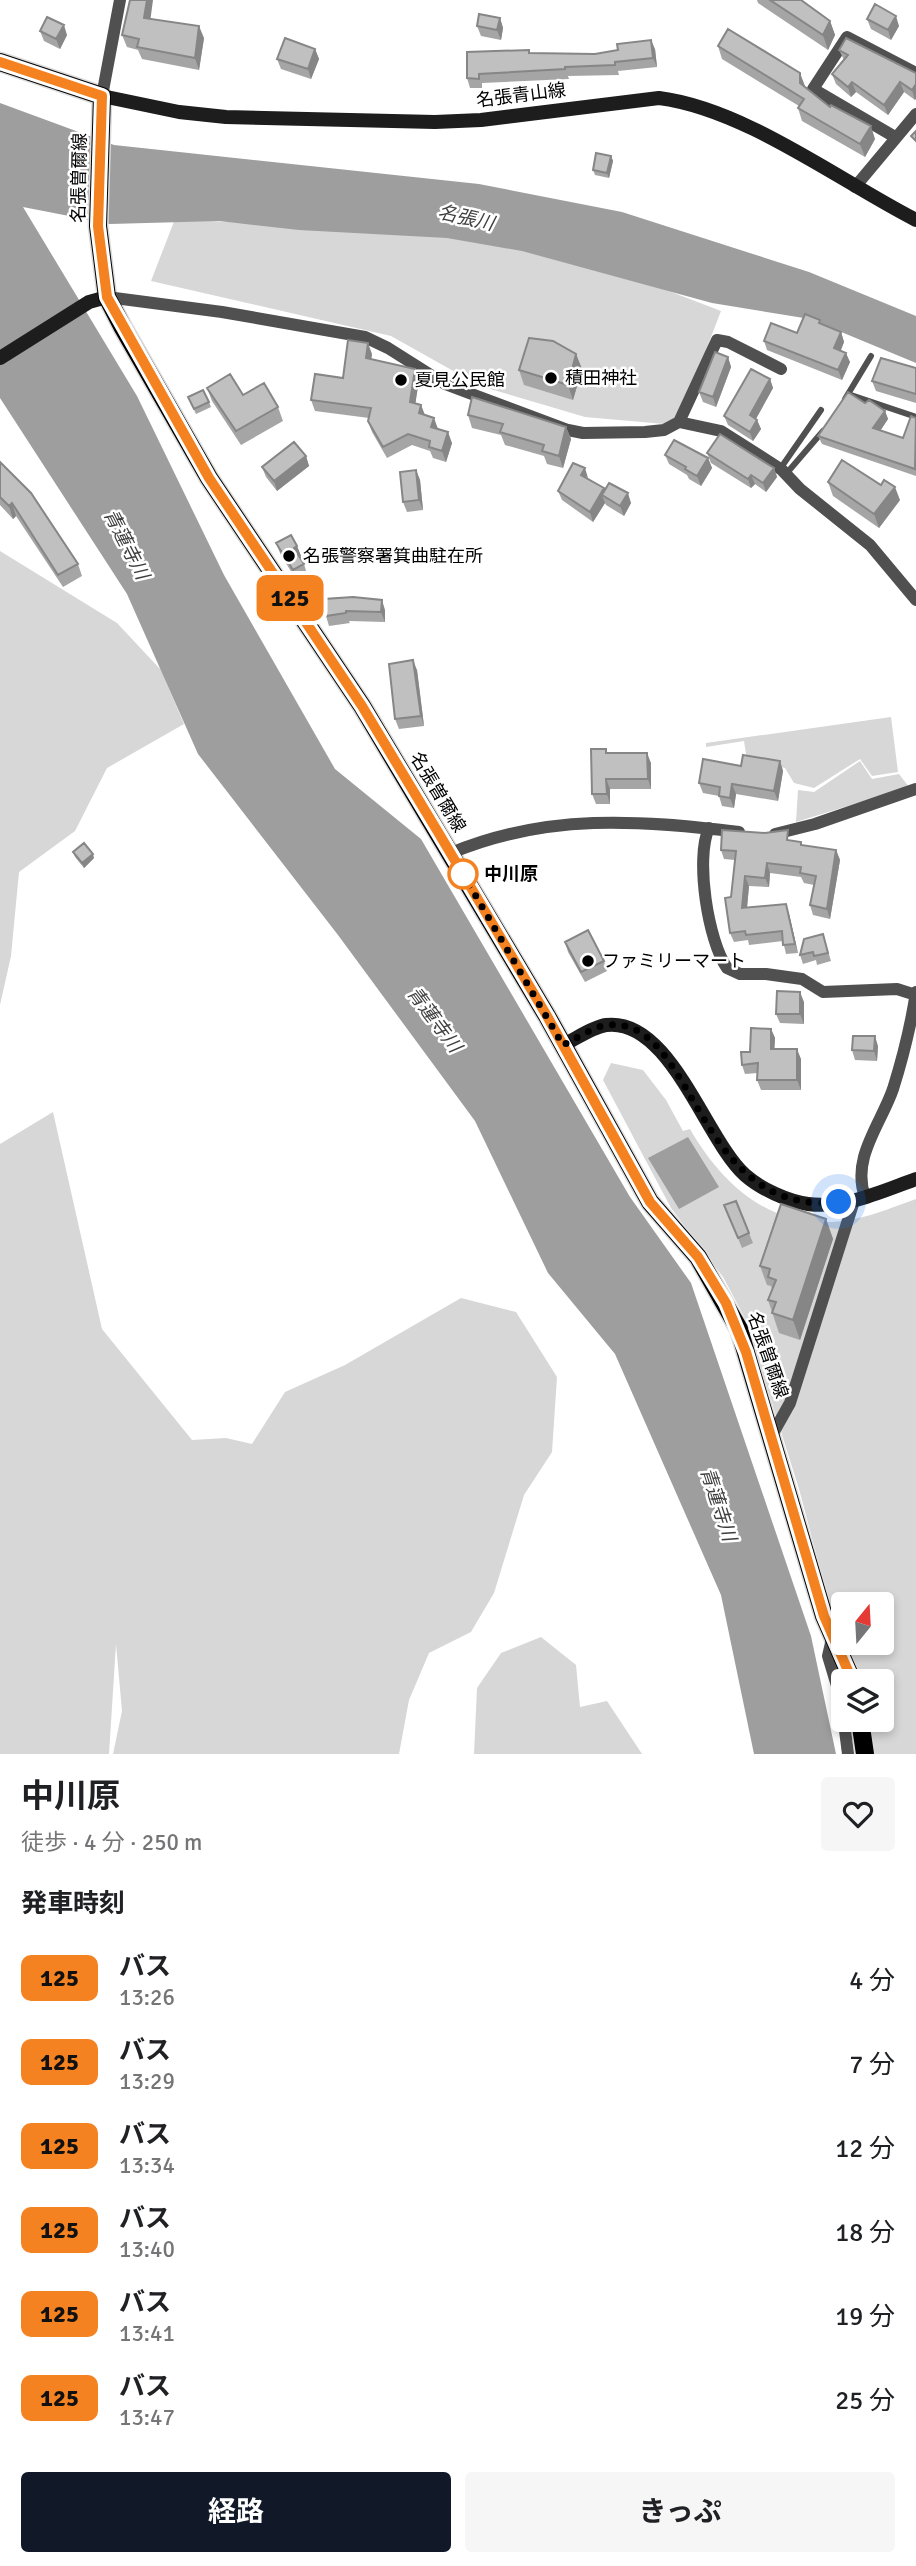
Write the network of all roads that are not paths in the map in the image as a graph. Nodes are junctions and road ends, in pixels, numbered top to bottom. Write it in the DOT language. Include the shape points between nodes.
graph roads {
  1 [pos="120,0"];
  2 [pos="0,62"];
  3 [pos="916,73"];
  4 [pos="102,96"];
  5 [pos="916,114"];
  6 [pos="895,137"];
  7 [pos="855,187"];
  8 [pos="916,220"];
  9 [pos="107,297"];
  10 [pos="871,356"];
  11 [pos="0,358"];
  12 [pos="781,369"];
  13 [pos="848,394"];
  14 [pos="841,404"];
  15 [pos="821,410"];
  16 [pos="916,417"];
  17 [pos="680,422"];
  18 [pos="828,425"];
  19 [pos="783,471"];
  20 [pos="916,600"];
  21 [pos="916,789"];
  22 [pos="709,828"];
  23 [pos="751,833"];
  24 [pos="764,835"];
  25 [pos="451,853"];
  26 [pos="916,994"];
  27 [pos="563,1045"];
  28 [pos="916,1179"];
  29 [pos="860,1199"];
  30 [pos="772,1435"];
  31 [pos="831,1631"];
  32 [pos="831,1643"];
  33 [pos="861,1732"];
  34 [pos="848,1754"];
  35 [pos="864,1754"];
  1 -- 4 [label="street"];
  2 -- 4 [label="main road"];
  3 -- 6 [label="street" via="848,37 813,89"];
  4 -- 7 [label="main road, 名張青山線" via="226,117 435,122 659,98 684,101 737,121"];
  4 -- 9 [label="main road, 名張曽爾線" via="98,226"];
  5 -- 6 [label="street"];
  6 -- 7 [label="street"];
  7 -- 8 [label="main road, 名張青山線"];
  9 -- 11 [label="main road" via="86,304"];
  9 -- 17 [label="street" via="365,337 445,384 568,430 645,432"];
  9 -- 25 [label="main road, 名張曽爾線" via="209,478 362,706"];
  10 -- 13 [label="lane"];
  12 -- 17 [label="street" via="717,340"];
  13 -- 14 [label="lane"];
  13 -- 16 [label="lane"];
  15 -- 19 [label="lane"];
  17 -- 19 [label="street" via="721,431"];
  18 -- 19 [label="lane"];
  19 -- 20 [label="street" via="870,545"];
  21 -- 24 [label="street" via="815,824"];
  22 -- 23 [label="street"];
  22 -- 25 [label="street" via="586,821 521,831"];
  22 -- 26 [label="street" via="705,885 714,937 727,968 740,974 802,979 823,992 897,989"];
  25 -- 27 [label="main road, 名張曽爾線"];
  26 -- 29 [label="street" via="895,1083 863,1161"];
  27 -- 29 [label="main road" via="607,1025 639,1032 663,1054 717,1140 745,1175 773,1192 807,1204"];
  27 -- 30 [label="main road, 名張曽爾線" via="650,1202 698,1257 726,1303 739,1329"];
  28 -- 29 [label="main road"];
  29 -- 30 [label="street" via="790,1403"];
  30 -- 31 [label="main road, 名張曽爾線"];
  32 -- 34 [label="street" via="828,1656 841,1699"];
  33 -- 35 [label="main road"];
}
